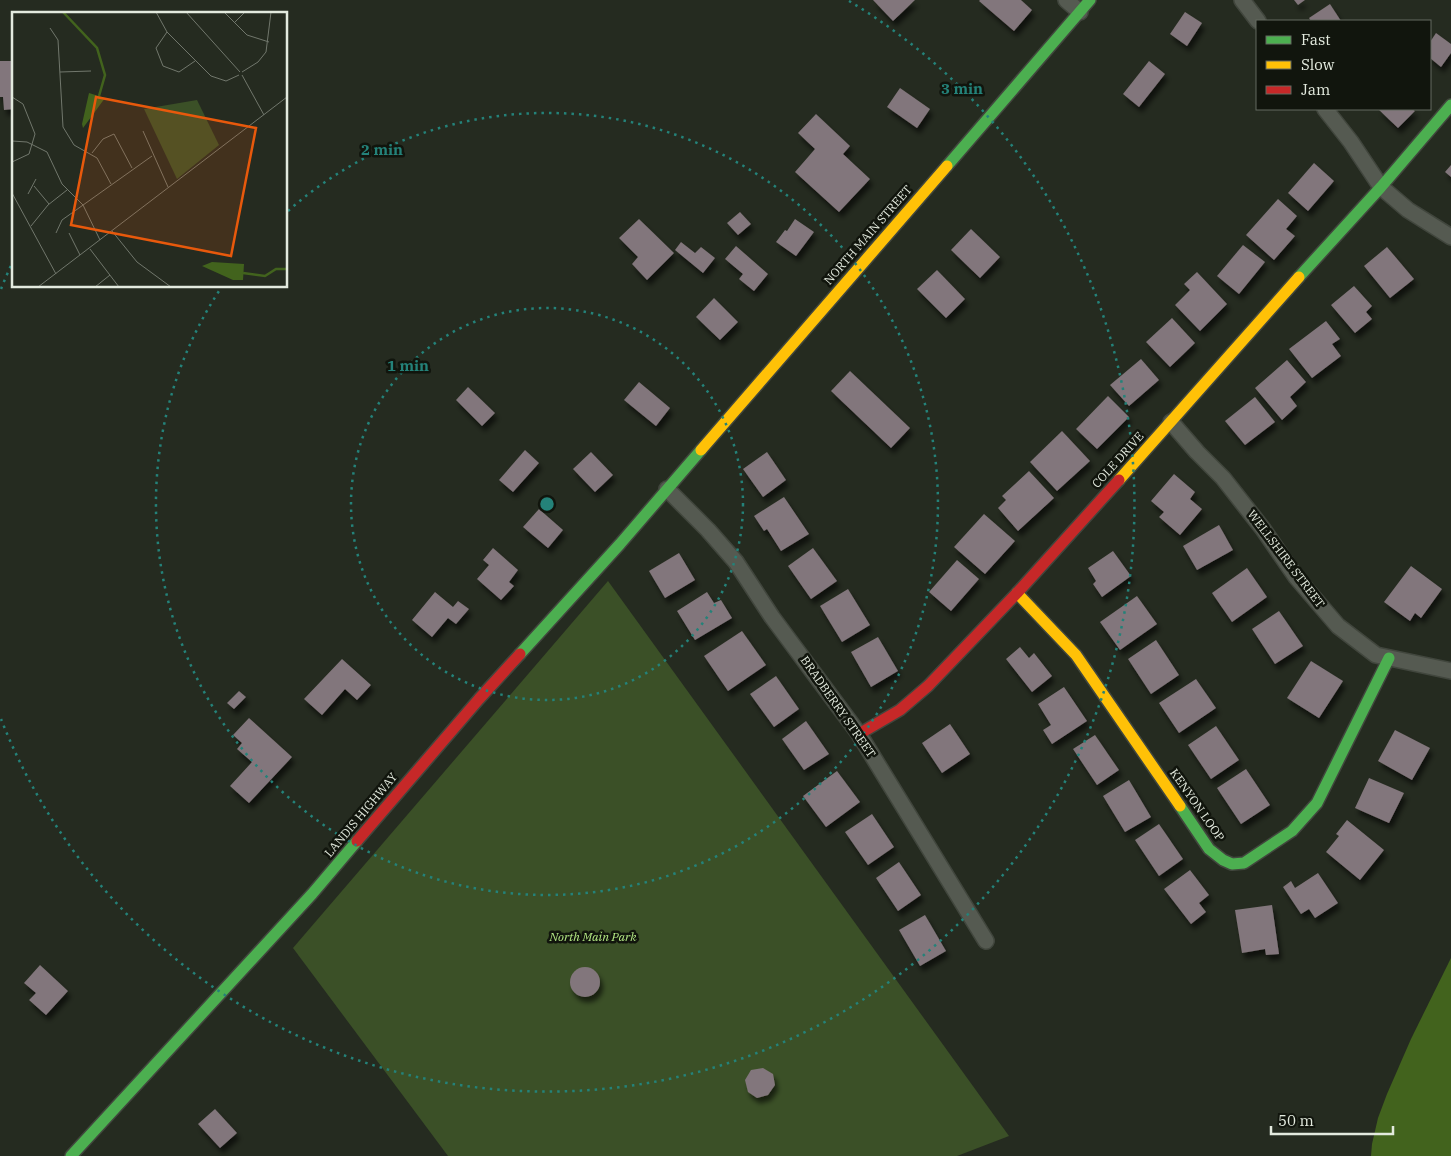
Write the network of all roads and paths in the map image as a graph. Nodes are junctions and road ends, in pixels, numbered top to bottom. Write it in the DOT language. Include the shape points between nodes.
graph roads {
  1 [pos="1066,0"];
  2 [pos="1090,0"];
  3 [pos="1242,0"];
  4 [pos="1080,12"];
  5 [pos="1257,20"];
  6 [pos="1451,105"];
  7 [pos="1326,110"];
  8 [pos="1381,187"];
  9 [pos="1451,238"];
  10 [pos="1171,422"];
  11 [pos="667,489"];
  12 [pos="1017,593"];
  13 [pos="1389,658"];
  14 [pos="1451,671"];
  15 [pos="859,734"];
  16 [pos="986,942"];
  17 [pos="71,1156"];
  1 -- 4 [label="street"];
  2 -- 4 [label="main road, NORTH MAIN STREET"];
  3 -- 5 [label="street"];
  4 -- 11 [label="main road, NORTH MAIN STREET"];
  6 -- 8 [label="main road, COLE DRIVE"];
  7 -- 8 [label="street"];
  8 -- 9 [label="street" via="1408,210"];
  8 -- 10 [label="main road, COLE DRIVE"];
  10 -- 12 [label="main road, COLE DRIVE"];
  10 -- 13 [label="street, WELLSHIRE STREET" via="1223,478 1296,577 1338,626 1376,655"];
  11 -- 15 [label="street, BRADBERRY STREET" via="736,562 772,617"];
  11 -- 17 [label="main road, LANDIS HIGHWAY" via="312,894"];
  12 -- 13 [label="main road, KENYON LOOP" via="1076,655 1209,849 1232,864 1244,863 1292,831 1317,803"];
  12 -- 15 [label="main road, COLE DRIVE" via="928,686 900,710"];
  13 -- 14 [label="street, WELLSHIRE STREET"];
  15 -- 16 [label="street, BRADBERRY STREET"];
}
